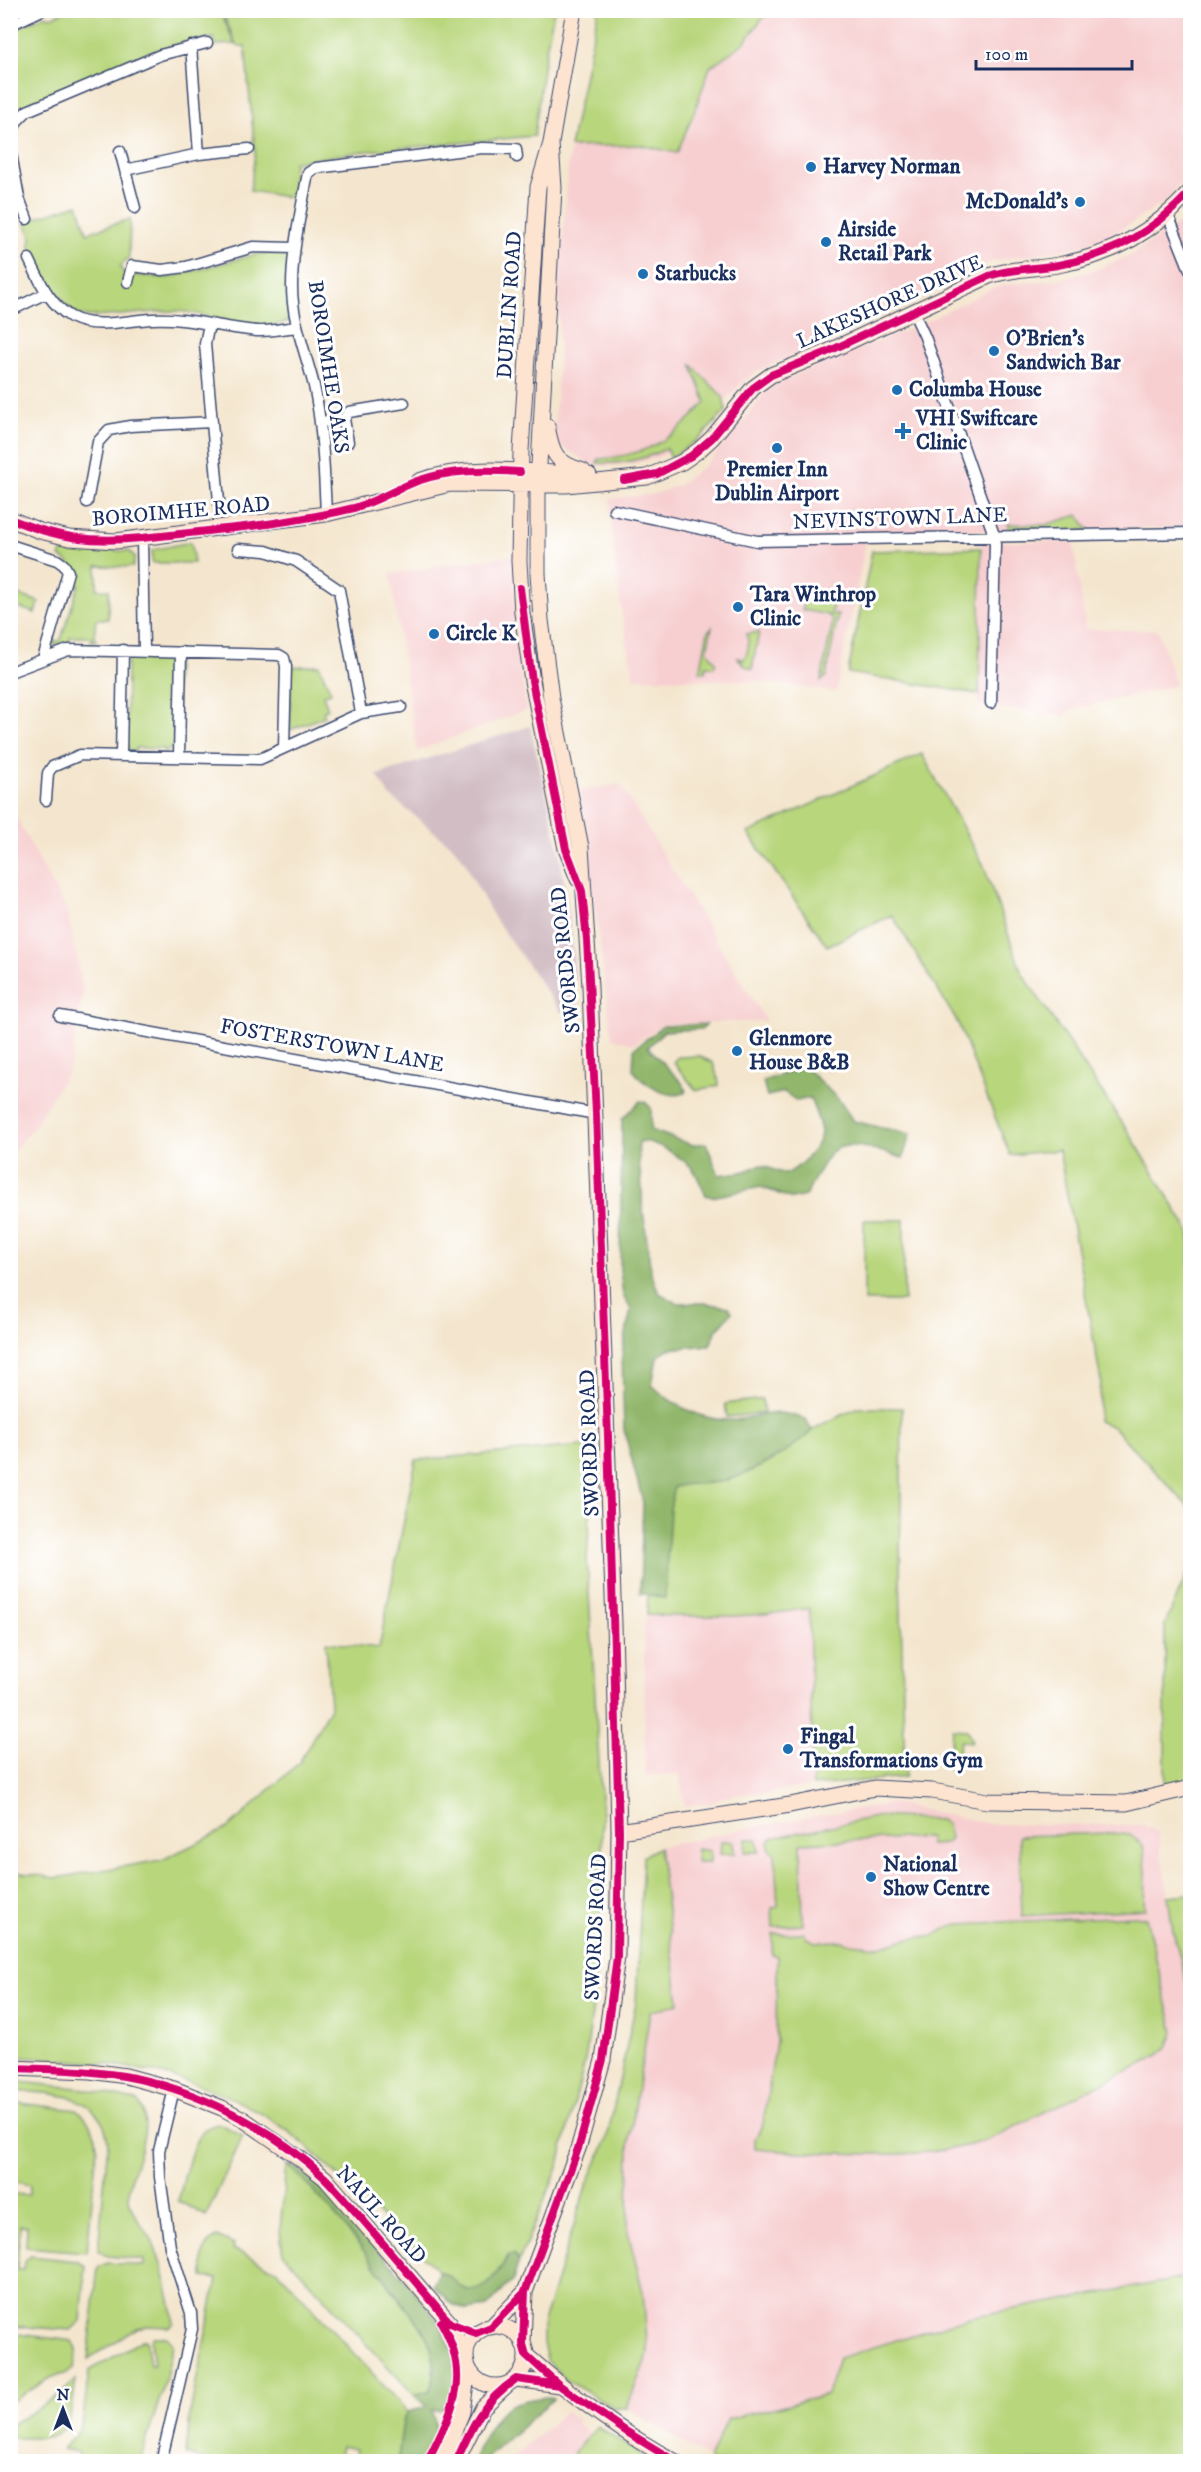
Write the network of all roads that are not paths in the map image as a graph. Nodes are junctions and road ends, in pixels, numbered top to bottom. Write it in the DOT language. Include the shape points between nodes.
graph roads {
  1 [pos="42,10"];
  2 [pos="574,10"];
  3 [pos="10,24"];
  4 [pos="207,43"];
  5 [pos="191,46"];
  6 [pos="10,137"];
  7 [pos="551,143"];
  8 [pos="10,148"];
  9 [pos="249,149"];
  10 [pos="120,151"];
  11 [pos="199,154"];
  12 [pos="517,157"];
  13 [pos="125,170"];
  14 [pos="1191,192"];
  15 [pos="15,200"];
  16 [pos="135,208"];
  17 [pos="1168,215"];
  18 [pos="27,219"];
  19 [pos="294,248"];
  20 [pos="29,259"];
  21 [pos="1191,270"];
  22 [pos="128,282"];
  23 [pos="46,293"];
  24 [pos="10,311"];
  25 [pos="913,311"];
  26 [pos="209,324"];
  27 [pos="297,327"];
  28 [pos="404,403"];
  29 [pos="544,406"];
  30 [pos="344,419"];
  31 [pos="212,422"];
  32 [pos="321,422"];
  33 [pos="348,442"];
  34 [pos="595,475"];
  35 [pos="520,478"];
  36 [pos="538,478"];
  37 [pos="624,480"];
  38 [pos="87,502"];
  39 [pos="614,510"];
  40 [pos="220,513"];
  41 [pos="326,514"];
  42 [pos="10,519"];
  43 [pos="1191,533"];
  44 [pos="994,535"];
  45 [pos="142,538"];
  46 [pos="10,545"];
  47 [pos="238,549"];
  48 [pos="123,650"];
  49 [pos="144,651"];
  50 [pos="181,652"];
  51 [pos="43,659"];
  52 [pos="10,672"];
  53 [pos="991,703"];
  54 [pos="401,707"];
  55 [pos="361,713"];
  56 [pos="284,748"];
  57 [pos="121,756"];
  58 [pos="179,757"];
  59 [pos="46,800"];
  60 [pos="582,891"];
  61 [pos="60,1016"];
  62 [pos="596,1114"];
  63 [pos="1191,1788"];
  64 [pos="619,1831"];
  65 [pos="10,2068"];
  66 [pos="174,2089"];
  67 [pos="525,2292"];
  68 [pos="450,2324"];
  69 [pos="484,2330"];
  70 [pos="524,2350"];
  71 [pos="467,2363"];
  72 [pos="512,2381"];
  73 [pos="560,2385"];
  74 [pos="161,2462"];
  75 [pos="441,2462"];
  76 [pos="456,2462"];
  77 [pos="676,2462"];
  1 -- 3 [label="street"];
  2 -- 7 [label="main road, DUBLIN ROAD"];
  4 -- 5 [label="street"];
  5 -- 6 [label="street" via="160,55 27,111 17,120"];
  5 -- 11 [label="street"];
  7 -- 29 [label="main road, DUBLIN ROAD" via="554,188"];
  7 -- 35 [label="main road, DUBLIN ROAD" via="538,187"];
  8 -- 15 [label="street"];
  9 -- 11 [label="street"];
  10 -- 13 [label="street"];
  11 -- 13 [label="street"];
  12 -- 19 [label="street, BOROIMHE OAKS" via="516,149 482,148 316,168 308,173"];
  13 -- 16 [label="street"];
  14 -- 17 [label="main road, LAKESHORE DRIVE"];
  15 -- 18 [label="street"];
  17 -- 21 [label="street"];
  17 -- 25 [label="main road, LAKESHORE DRIVE" via="1137,237 1096,255 1000,273"];
  19 -- 22 [label="street" via="253,247 162,270 132,266"];
  19 -- 27 [label="street, BOROIMHE OAKS" via="292,289"];
  20 -- 23 [label="street"];
  23 -- 24 [label="street"];
  23 -- 26 [label="street" via="70,316 83,322 106,324 154,318"];
  25 -- 37 [label="main road, LAKESHORE DRIVE" via="771,375 753,388 712,438 691,456 657,474"];
  25 -- 44 [label="street"];
  26 -- 27 [label="street" via="258,331"];
  26 -- 31 [label="street" via="205,344"];
  27 -- 32 [label="street, BOROIMHE OAKS"];
  28 -- 30 [label="street" via="349,412"];
  29 -- 34 [label="main road" via="550,445 557,458"];
  29 -- 36 [label="main road, DUBLIN ROAD"];
  30 -- 32 [label="street"];
  30 -- 33 [label="street"];
  31 -- 38 [label="street" via="109,430 98,442"];
  31 -- 40 [label="street"];
  32 -- 41 [label="street, BOROIMHE OAKS"];
  34 -- 36 [label="main road, LAKESHORE DRIVE"];
  34 -- 37 [label="main road, LAKESHORE DRIVE"];
  35 -- 36 [label="main road, LAKESHORE DRIVE"];
  35 -- 41 [label="main road, BOROIMHE ROAD" via="472,471 441,474 357,507"];
  35 -- 60 [label="main road, SWORDS ROAD" via="520,570 526,643 566,849"];
  36 -- 37 [label="main road, LAKESHORE DRIVE" via="594,484"];
  36 -- 60 [label="main road, SWORDS ROAD" via="541,620 581,847"];
  39 -- 44 [label="street, NEVINSTOWN LANE" via="757,541"];
  41 -- 45 [label="main road, BOROIMHE ROAD"];
  42 -- 45 [label="main road, BOROIMHE ROAD" via="69,538"];
  43 -- 44 [label="street, NEVINSTOWN LANE"];
  44 -- 53 [label="street"];
  45 -- 49 [label="street"];
  46 -- 51 [label="street" via="57,560 68,572"];
  47 -- 55 [label="street" via="266,551 296,561 339,590"];
  48 -- 49 [label="street"];
  48 -- 51 [label="street" via="68,650"];
  48 -- 57 [label="street"];
  49 -- 50 [label="street"];
  50 -- 56 [label="street" via="267,654 284,658"];
  50 -- 58 [label="street"];
  51 -- 52 [label="street"];
  54 -- 55 [label="street"];
  55 -- 56 [label="street"];
  56 -- 58 [label="street" via="260,759"];
  57 -- 58 [label="street"];
  57 -- 59 [label="street" via="81,755 52,767"];
  60 -- 62 [label="main road, SWORDS ROAD"];
  61 -- 62 [label="street, FOSTERSTOWN LANE"];
  62 -- 64 [label="main road, SWORDS ROAD"];
  63 -- 64 [label="main road" via="1126,1803 987,1801 932,1791 875,1788 790,1806"];
  64 -- 67 [label="main road, SWORDS ROAD" via="617,1957 603,2060 579,2146"];
  65 -- 66 [label="main road, NAUL ROAD" via="90,2071"];
  66 -- 68 [label="main road, NAUL ROAD" via="243,2119 325,2178"];
  66 -- 74 [label="street" via="159,2151 160,2177 170,2247 191,2313 192,2329"];
  67 -- 69 [label="main road, SWORDS ROAD"];
  67 -- 70 [label="main road, SWORDS ROAD"];
  68 -- 69 [label="main road"];
  68 -- 71 [label="main road, NAUL ROAD"];
  69 -- 70 [label="main road" via="509,2330 516,2334"];
  69 -- 71 [label="main road" via="470,2340"];
  70 -- 72 [label="main road" via="522,2371"];
  70 -- 73 [label="main road"];
  71 -- 72 [label="main road" via="472,2375 483,2384 494,2386"];
  71 -- 75 [label="main road" via="462,2412"];
  72 -- 73 [label="main road"];
  72 -- 76 [label="main road" via="483,2407"];
  73 -- 77 [label="main road"];
}
